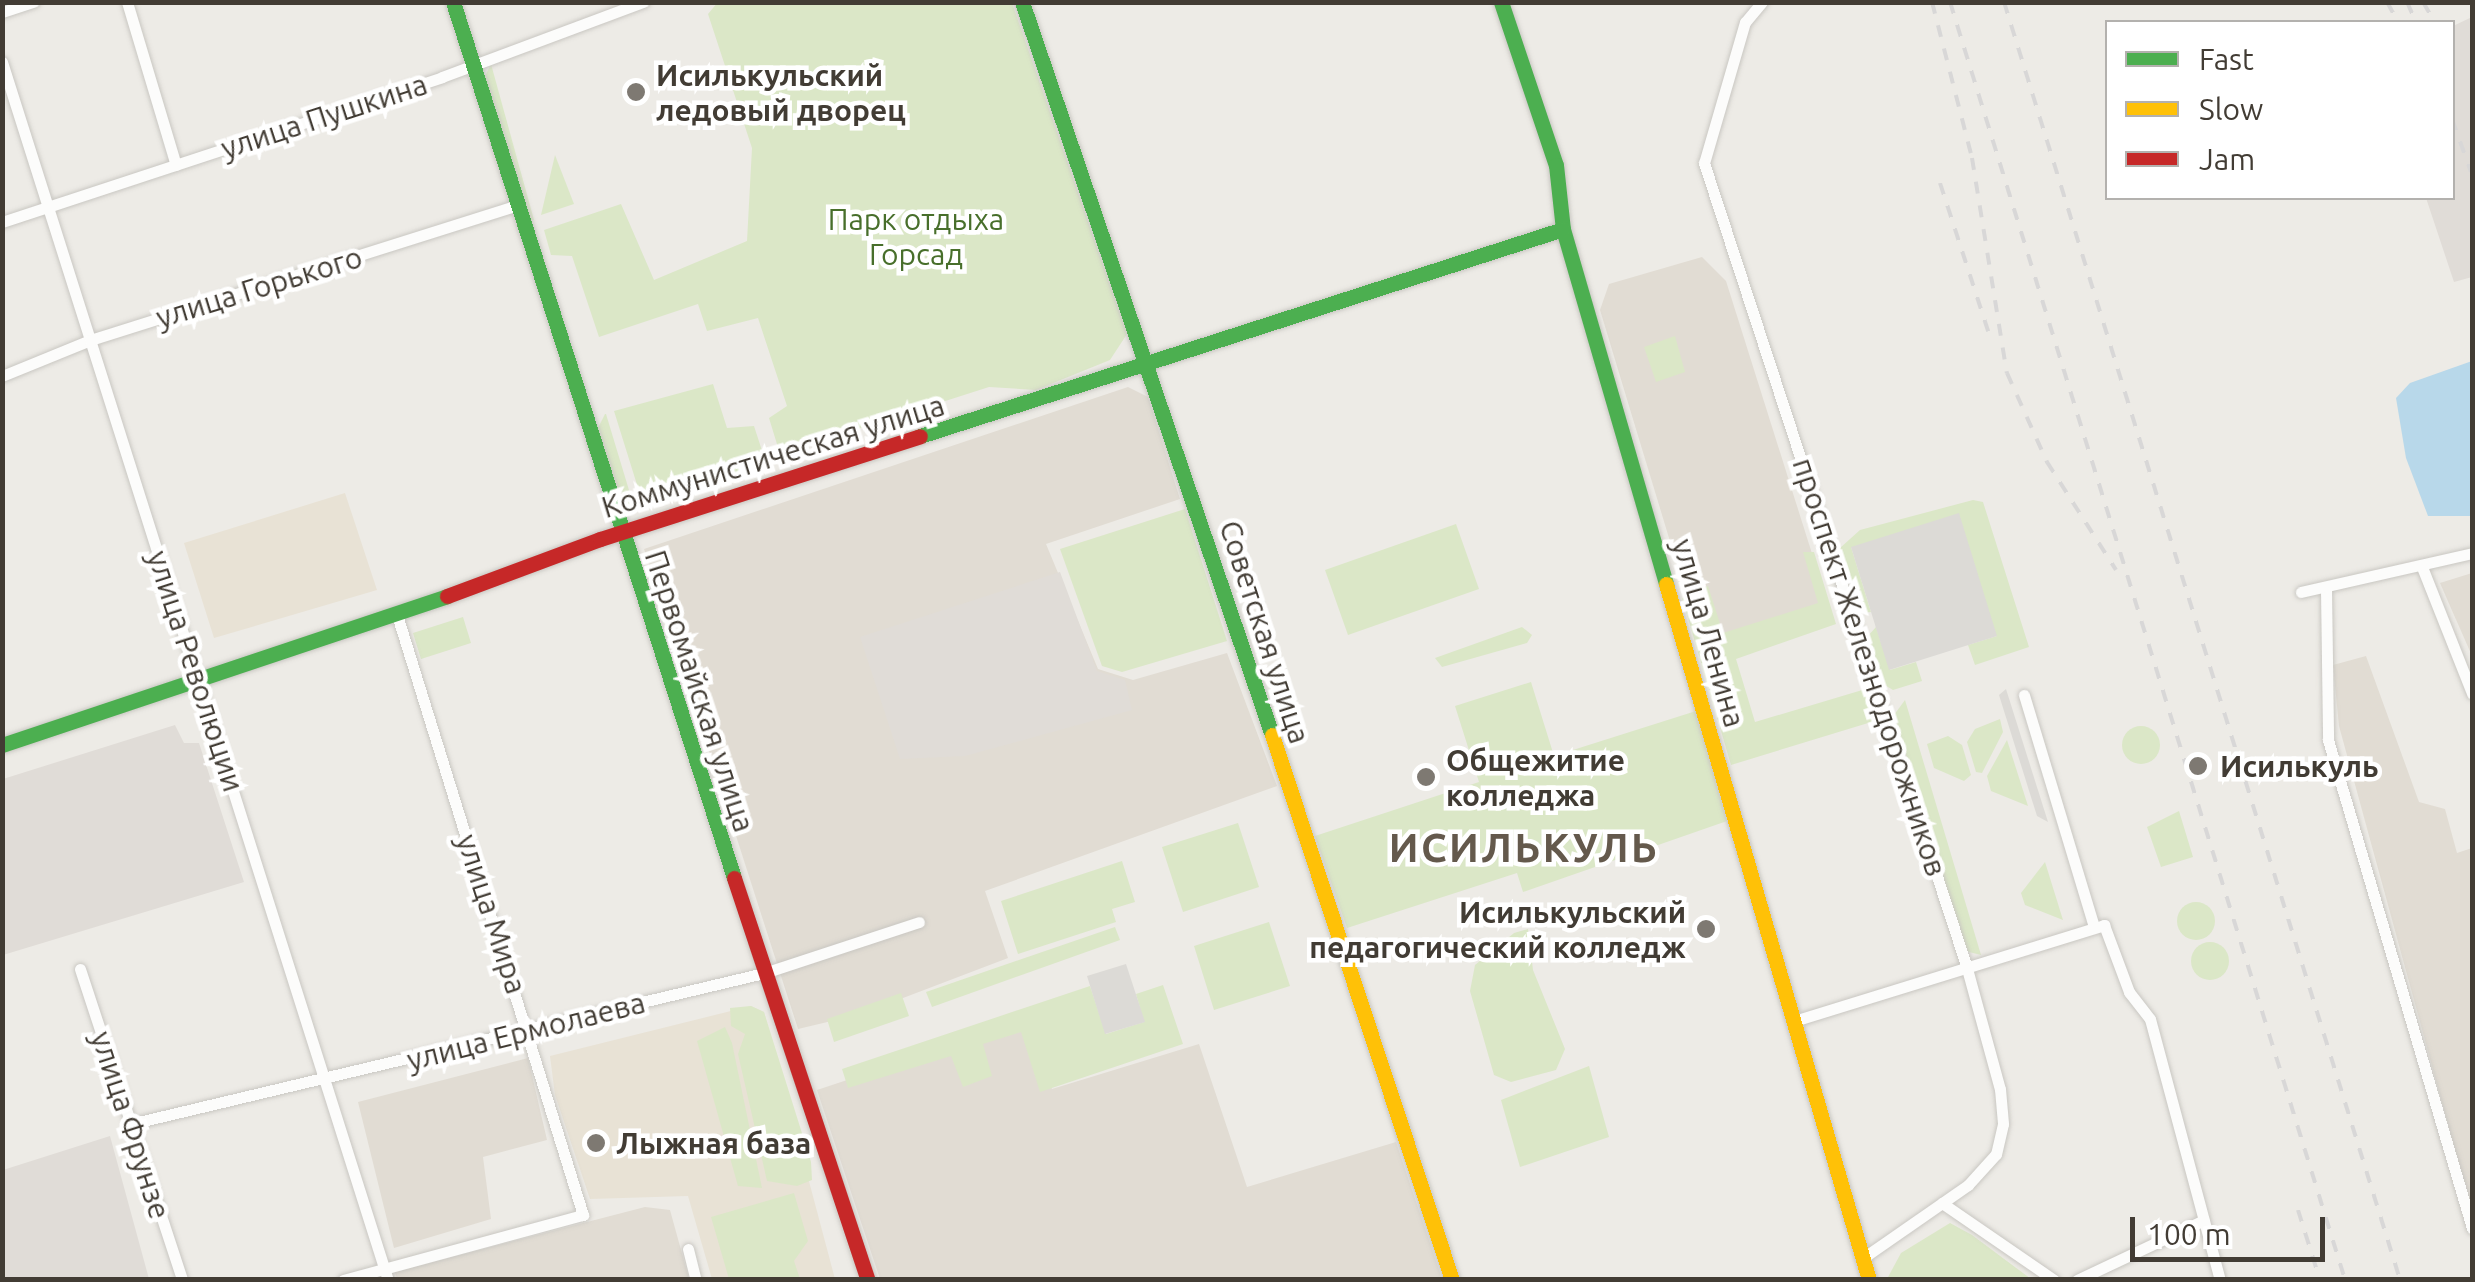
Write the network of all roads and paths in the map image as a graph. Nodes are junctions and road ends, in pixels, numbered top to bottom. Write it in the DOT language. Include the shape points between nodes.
graph roads {
  1 [pos="32,2"];
  2 [pos="127,2"];
  3 [pos="453,2"];
  4 [pos="643,2"];
  5 [pos="1022,2"];
  6 [pos="1501,2"];
  7 [pos="1762,2"];
  8 [pos="2,12"];
  9 [pos="2,62"];
  10 [pos="473,64"];
  11 [pos="176,165"];
  12 [pos="518,206"];
  13 [pos="48,207"];
  14 [pos="2,222"];
  15 [pos="1562,229"];
  16 [pos="90,340"];
  17 [pos="1149,365"];
  18 [pos="2,376"];
  19 [pos="620,535"];
  20 [pos="2472,553"];
  21 [pos="2422,567"];
  22 [pos="2326,589"];
  23 [pos="2301,592"];
  24 [pos="397,614"];
  25 [pos="198,675"];
  26 [pos="2472,692"];
  27 [pos="2024,695"];
  28 [pos="4,739"];
  29 [pos="919,922"];
  30 [pos="2099,926"];
  31 [pos="1966,967"];
  32 [pos="80,969"];
  33 [pos="764,973"];
  34 [pos="1794,1021"];
  35 [pos="529,1030"];
  36 [pos="326,1080"];
  37 [pos="130,1124"];
  38 [pos="1942,1203"];
  39 [pos="2204,1220"];
  40 [pos="2472,1228"];
  41 [pos="688,1249"];
  42 [pos="1863,1258"];
  43 [pos="387,1274"];
  44 [pos="182,1280"];
  45 [pos="342,1280"];
  46 [pos="696,1280"];
  47 [pos="868,1280"];
  48 [pos="1452,1280"];
  49 [pos="1869,1280"];
  50 [pos="2054,1280"];
  51 [pos="2077,1280"];
  52 [pos="2220,1280"];
  1 -- 8 [label="street"];
  2 -- 11 [label="street"];
  3 -- 10 [label="street, Первомайская улица"];
  4 -- 10 [label="street, улица Пушкина"];
  5 -- 17 [label="street, Советская улица"];
  6 -- 15 [label="street, улица Ленина" via="1556,165"];
  7 -- 31 [label="street, проспект Железнодорожников" via="1745,22 1706,144 1707,175"];
  9 -- 13 [label="street, улица Революции"];
  10 -- 11 [label="street, улица Пушкина"];
  10 -- 12 [label="street, Первомайская улица"];
  11 -- 13 [label="street, улица Пушкина"];
  12 -- 16 [label="street, улица Горького"];
  12 -- 19 [label="street, Первомайская улица"];
  13 -- 14 [label="street, улица Пушкина"];
  13 -- 16 [label="street, улица Революции"];
  15 -- 17 [label="street, Коммунистическая улица"];
  15 -- 34 [label="street, улица Ленина"];
  16 -- 18 [label="street, улица Горького"];
  16 -- 25 [label="street, улица Революции"];
  17 -- 19 [label="street, Коммунистическая улица"];
  17 -- 48 [label="street, Советская улица"];
  19 -- 24 [label="street, Коммунистическая улица"];
  19 -- 33 [label="street, Первомайская улица"];
  20 -- 21 [label="street"];
  21 -- 22 [label="street"];
  21 -- 26 [label="street"];
  22 -- 23 [label="street"];
  22 -- 40 [label="street" via="2328,740"];
  24 -- 25 [label="street, Коммунистическая улица"];
  24 -- 35 [label="street, улица Мира"];
  25 -- 28 [label="street, Коммунистическая улица"];
  25 -- 36 [label="street, улица Революции"];
  27 -- 30 [label="street"];
  29 -- 33 [label="street, улица Ермолаева"];
  30 -- 31 [label="street"];
  30 -- 39 [label="street" via="2129,992 2150,1018"];
  31 -- 34 [label="street"];
  31 -- 38 [label="street, проспект Железнодорожников" via="2000,1089 2003,1124 1996,1154"];
  32 -- 37 [label="street, улица Фрунзе"];
  33 -- 35 [label="street, улица Ермолаева"];
  33 -- 47 [label="street, Первомайская улица"];
  34 -- 42 [label="street, улица Ленина"];
  35 -- 36 [label="street, улица Ермолаева"];
  35 -- 43 [label="street, улица Мира" via="583,1215"];
  36 -- 37 [label="street, улица Ермолаева"];
  36 -- 43 [label="street, улица Революции"];
  37 -- 44 [label="street, улица Фрунзе"];
  38 -- 42 [label="street, проспект Железнодорожников"];
  38 -- 50 [label="street"];
  39 -- 51 [label="street"];
  39 -- 52 [label="street"];
  41 -- 46 [label="street"];
  42 -- 49 [label="street, улица Ленина"];
  43 -- 45 [label="street"];
}
